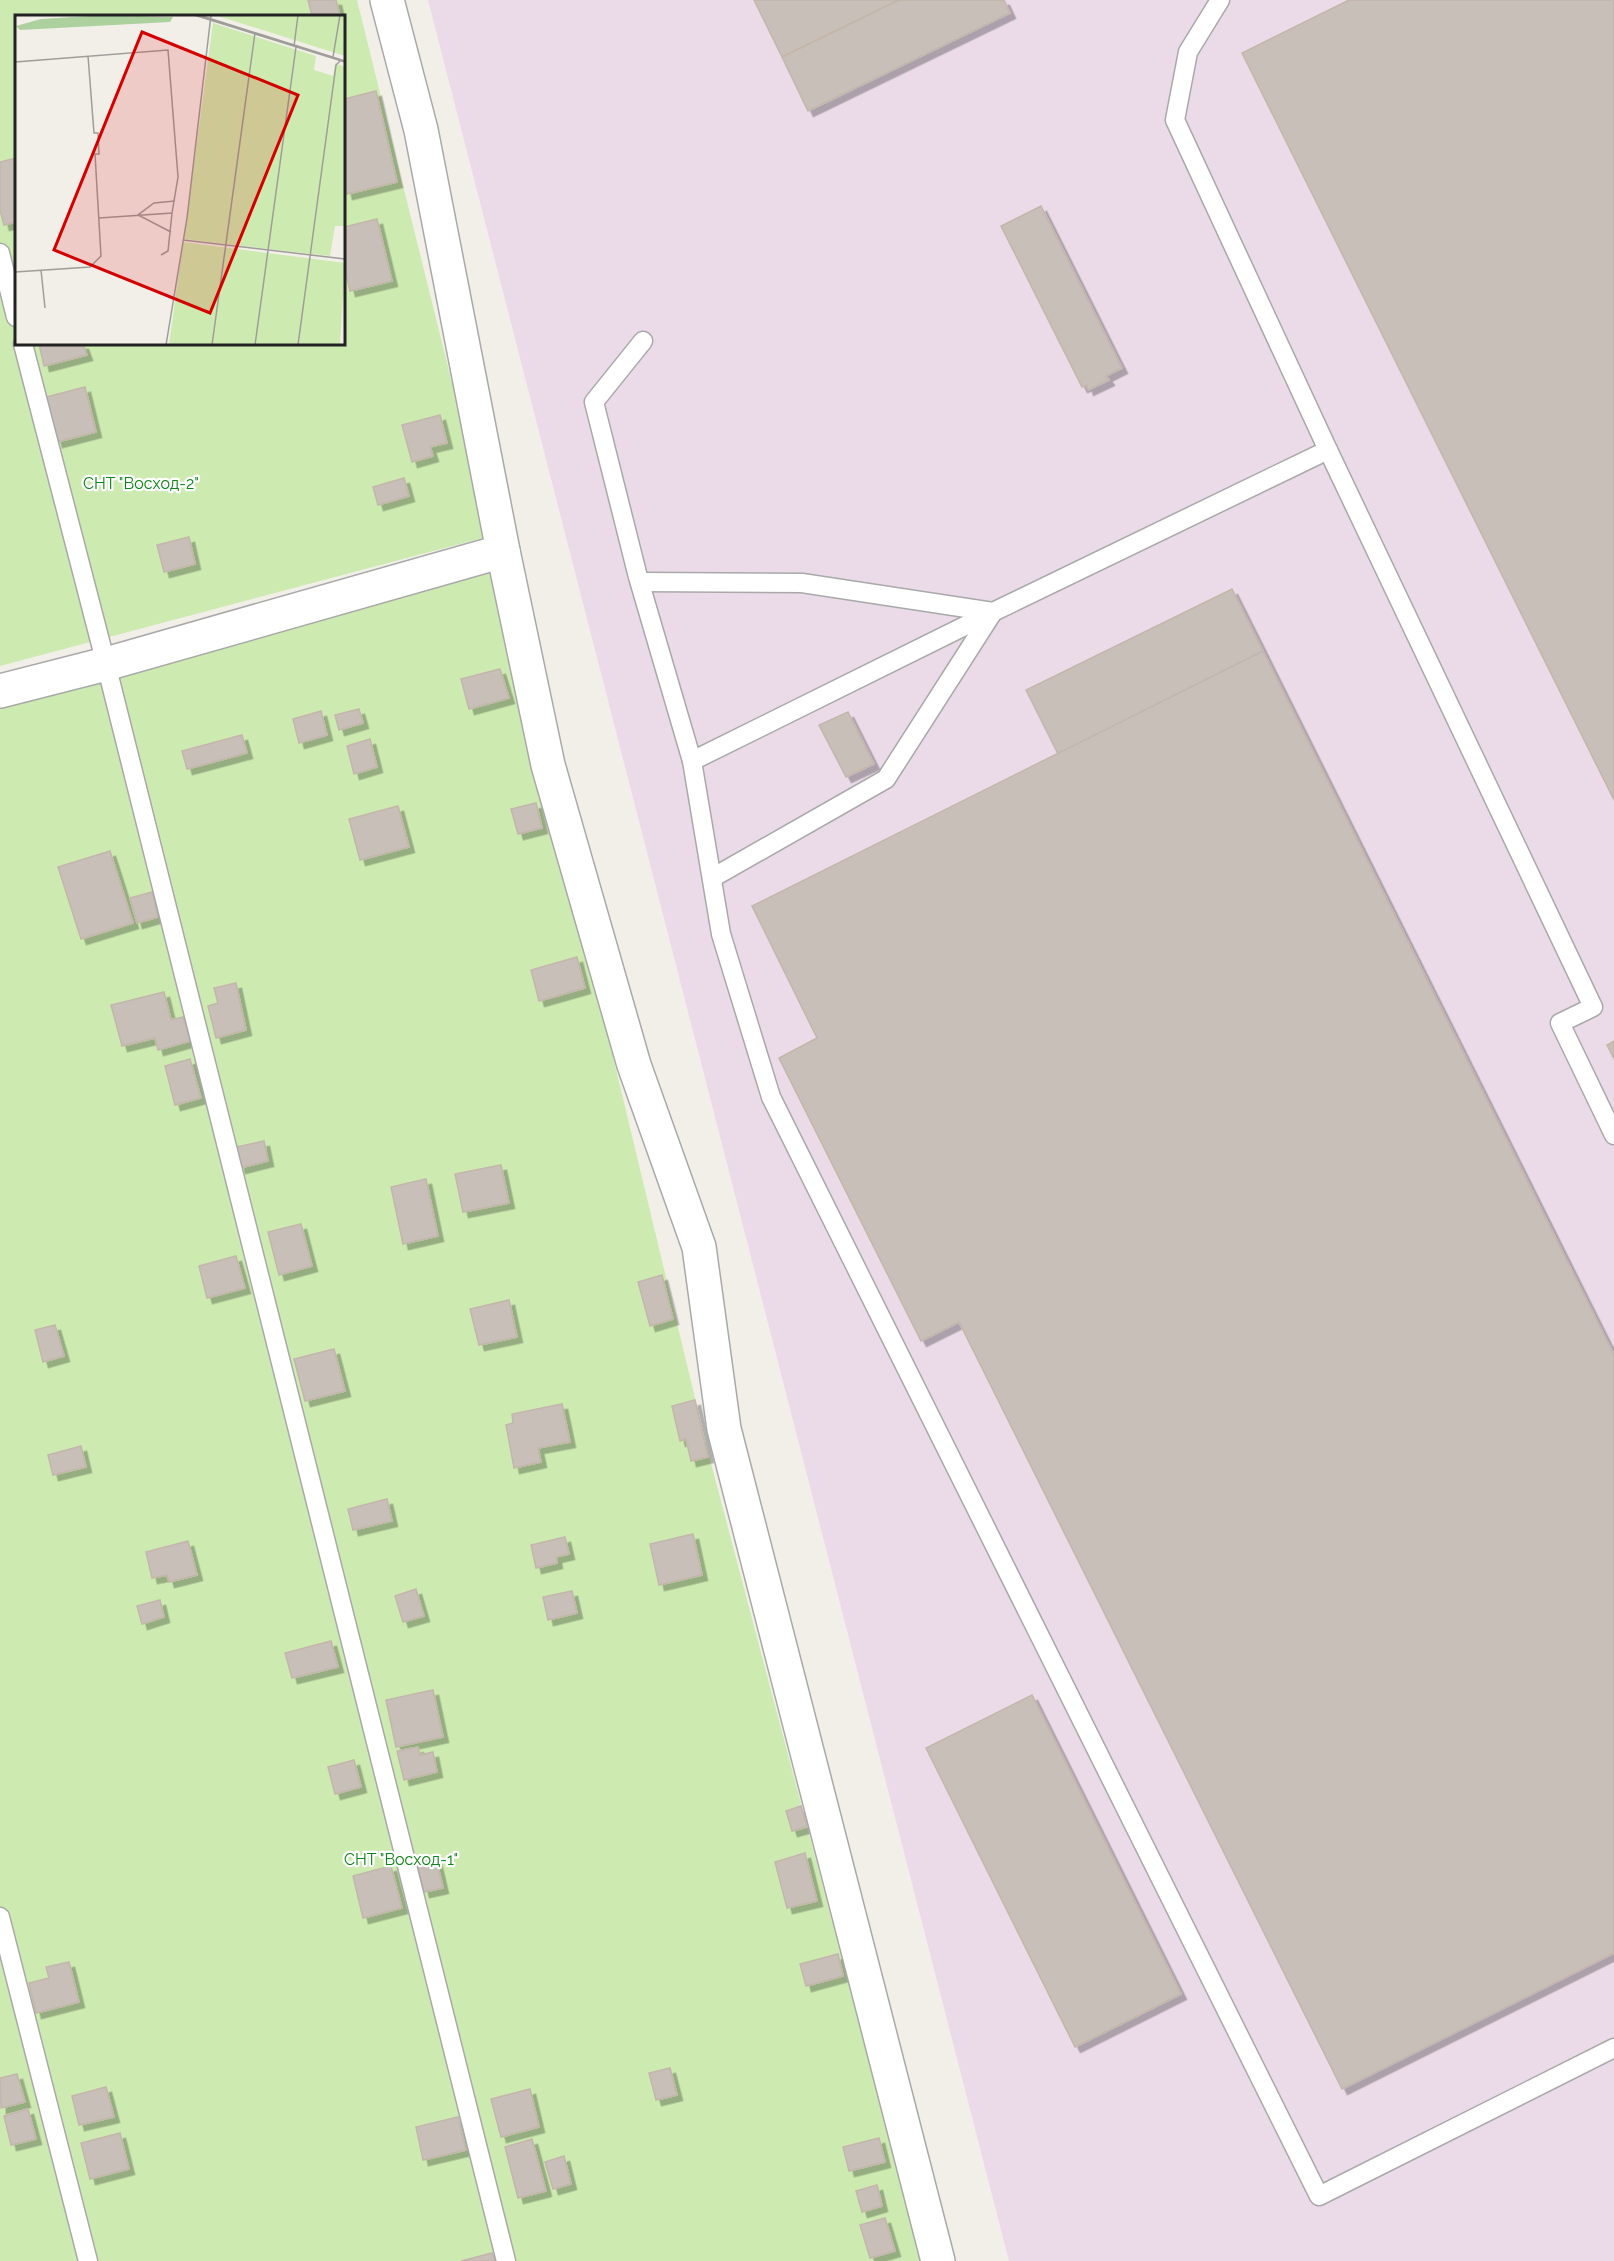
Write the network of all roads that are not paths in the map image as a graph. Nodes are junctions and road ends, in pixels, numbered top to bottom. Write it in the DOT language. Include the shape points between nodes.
graph roads {
  1 [pos="387,0"];
  2 [pos="1220,0"];
  3 [pos="0,253"];
  4 [pos="15,313"];
  5 [pos="643,341"];
  6 [pos="23,345"];
  7 [pos="1328,450"];
  8 [pos="504,552"];
  9 [pos="640,582"];
  10 [pos="993,612"];
  11 [pos="106,663"];
  12 [pos="0,691"];
  13 [pos="692,761"];
  14 [pos="712,878"];
  15 [pos="1614,1136"];
  16 [pos="0,1917"];
  17 [pos="1614,2048"];
  18 [pos="88,2261"];
  19 [pos="506,2261"];
  20 [pos="938,2261"];
  1 -- 8 [label="street" via="421,130"];
  2 -- 7 [label="lane" via="1188,52 1175,120"];
  3 -- 4 [label="lane"];
  5 -- 9 [label="lane" via="594,402"];
  6 -- 11 [label="lane"];
  7 -- 10 [label="lane"];
  7 -- 15 [label="lane" via="1593,1007 1560,1023"];
  8 -- 11 [label="street"];
  8 -- 20 [label="street" via="548,765 634,1065 699,1247 724,1429"];
  9 -- 10 [label="lane" via="802,583"];
  9 -- 13 [label="lane"];
  10 -- 13 [label="lane"];
  10 -- 14 [label="lane" via="886,779"];
  11 -- 12 [label="street"];
  11 -- 19 [label="lane"];
  13 -- 14 [label="lane"];
  14 -- 17 [label="lane" via="721,934 771,1097 1319,2196"];
  16 -- 18 [label="lane"];
}
